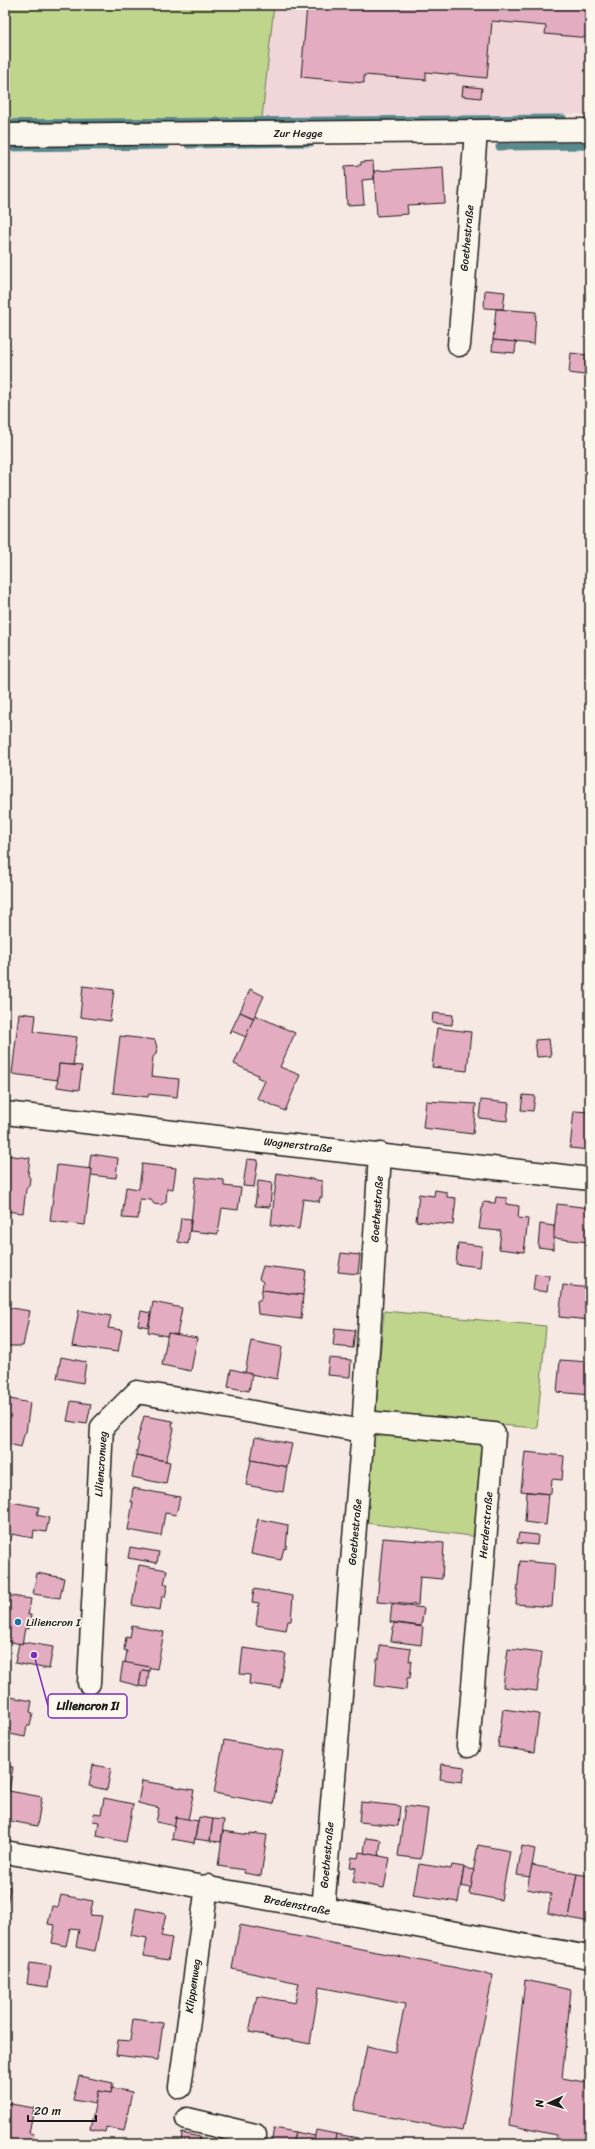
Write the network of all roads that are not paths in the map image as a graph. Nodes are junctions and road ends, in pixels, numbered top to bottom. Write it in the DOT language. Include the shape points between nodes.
graph roads {
  1 [pos="590,130"];
  2 [pos="476,132"];
  3 [pos="5,135"];
  4 [pos="459,345"];
  5 [pos="5,1113"];
  6 [pos="380,1154"];
  7 [pos="590,1179"];
  8 [pos="364,1426"];
  9 [pos="89,1683"];
  10 [pos="468,1746"];
  11 [pos="5,1852"];
  12 [pos="207,1886"];
  13 [pos="323,1910"];
  14 [pos="590,1957"];
  15 [pos="180,2086"];
  16 [pos="188,2119"];
  17 [pos="253,2144"];
  1 -- 2 [label="street, Zur Hegge"];
  2 -- 3 [label="street, Zur Hegge"];
  2 -- 4 [label="street, Goethestraße"];
  5 -- 6 [label="street, Wagnerstraße"];
  6 -- 7 [label="street, Wagnerstraße"];
  6 -- 8 [label="street, Goethestraße"];
  8 -- 9 [label="street, Liliencronweg" via="137,1392 102,1427"];
  8 -- 10 [label="street, Herderstraße" via="494,1434"];
  8 -- 13 [label="street, Goethestraße"];
  11 -- 12 [label="street, Bredenstraße"];
  12 -- 13 [label="street, Bredenstraße"];
  12 -- 15 [label="street, Klippenweg"];
  13 -- 14 [label="street, Bredenstraße"];
  16 -- 17 [label="street" via="255,2135"];
}
